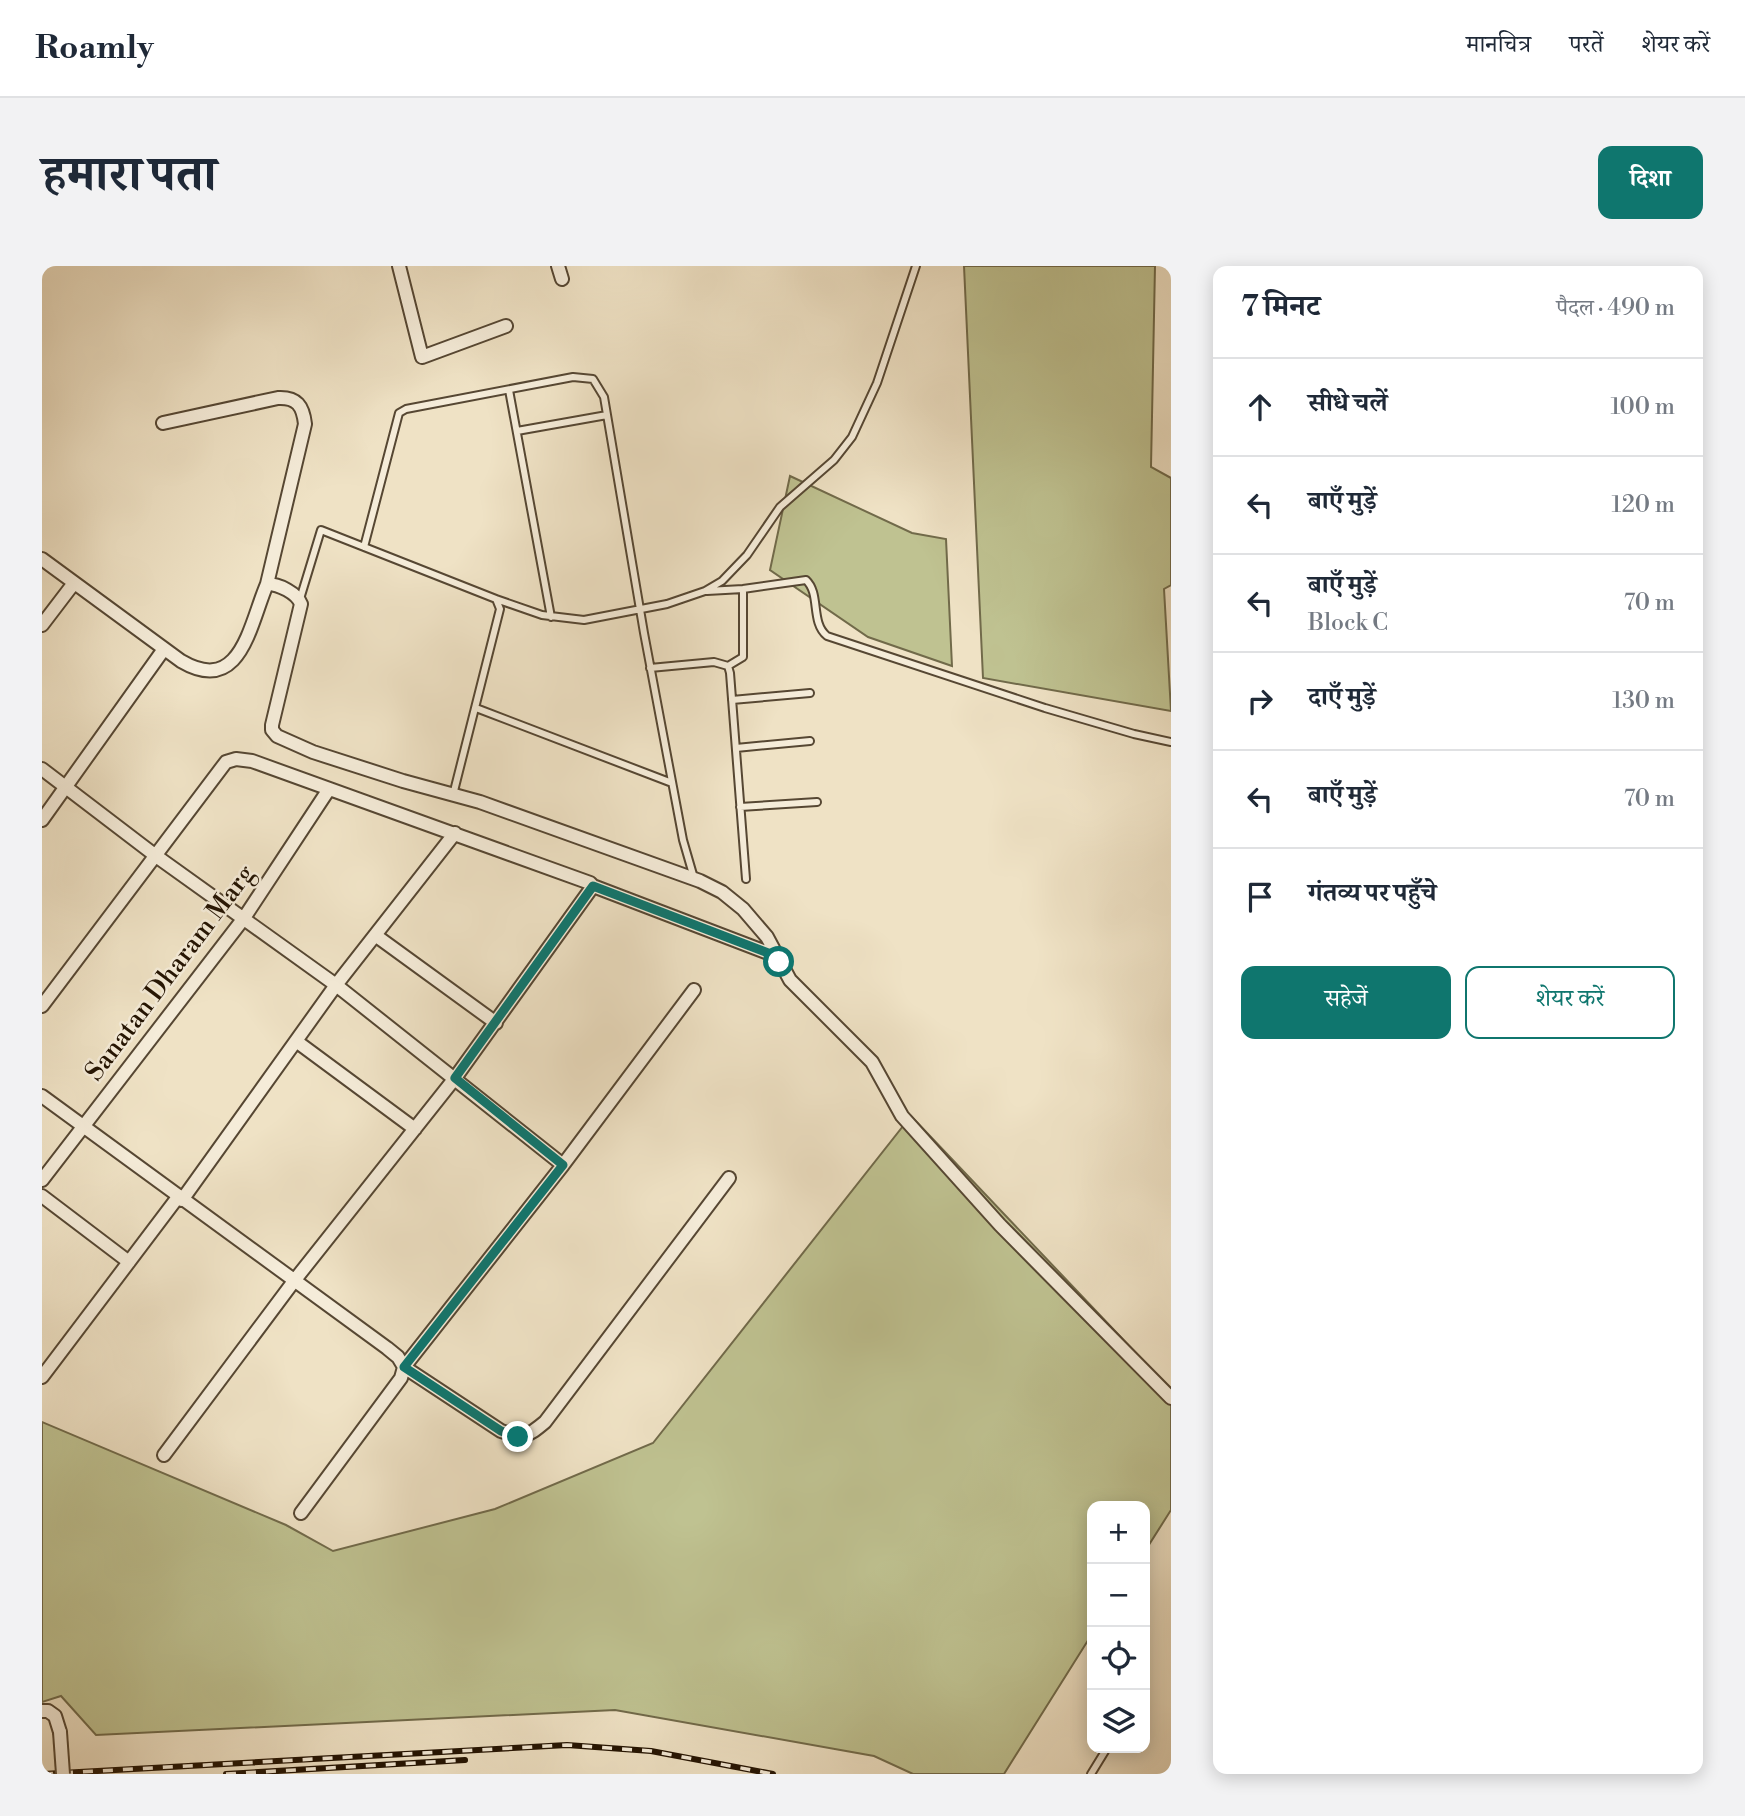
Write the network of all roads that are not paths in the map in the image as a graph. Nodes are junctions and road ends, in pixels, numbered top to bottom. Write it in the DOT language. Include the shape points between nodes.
graph roads {
  1 [pos="399,266"];
  2 [pos="916,266"];
  3 [pos="506,326"];
  4 [pos="509,390"];
  5 [pos="607,415"];
  6 [pos="163,423"];
  7 [pos="517,431"];
  8 [pos="364,547"];
  9 [pos="42,559"];
  10 [pos="74,583"];
  11 [pos="267,584"];
  12 [pos="743,589"];
  13 [pos="705,591"];
  14 [pos="300,599"];
  15 [pos="496,599"];
  16 [pos="639,609"];
  17 [pos="551,617"];
  18 [pos="42,625"];
  19 [pos="164,649"];
  20 [pos="728,666"];
  21 [pos="650,668"];
  22 [pos="810,693"];
  23 [pos="732,700"];
  24 [pos="476,708"];
  25 [pos="810,741"];
  26 [pos="1171,742"];
  27 [pos="736,748"];
  28 [pos="42,769"];
  29 [pos="672,783"];
  30 [pos="67,788"];
  31 [pos="329,789"];
  32 [pos="453,795"];
  33 [pos="817,802"];
  34 [pos="740,807"];
  35 [pos="42,820"];
  36 [pos="455,833"];
  37 [pos="156,856"];
  38 [pos="746,879"];
  39 [pos="695,880"];
  40 [pos="593,886"];
  41 [pos="244,918"];
  42 [pos="375,935"];
  43 [pos="776,956"];
  44 [pos="336,985"];
  45 [pos="694,990"];
  46 [pos="42,1006"];
  47 [pos="496,1023"];
  48 [pos="296,1041"];
  49 [pos="455,1078"];
  50 [pos="42,1096"];
  51 [pos="83,1128"];
  52 [pos="415,1129"];
  53 [pos="563,1165"];
  54 [pos="729,1178"];
  55 [pos="42,1180"];
  56 [pos="42,1196"];
  57 [pos="180,1198"];
  58 [pos="129,1262"];
  59 [pos="294,1281"];
  60 [pos="404,1367"];
  61 [pos="42,1377"];
  62 [pos="1171,1398"];
  63 [pos="164,1455"];
  64 [pos="300,1513"];
  65 [pos="42,1711"];
  66 [pos="1104,1753"];
  67 [pos="63,1774"];
  68 [pos="1091,1774"];
  1 -- 3 [label="street" via="422,356"];
  2 -- 13 [label="lane" via="877,383 844,449 780,506 734,570"];
  4 -- 5 [label="lane" via="584,376 599,386"];
  4 -- 7 [label="lane"];
  4 -- 8 [label="lane" via="399,414"];
  5 -- 7 [label="lane"];
  5 -- 16 [label="lane"];
  6 -- 11 [label="street" via="278,398 299,402 305,424"];
  7 -- 17 [label="lane"];
  8 -- 14 [label="lane" via="320,531"];
  8 -- 15 [label="lane"];
  9 -- 10 [label="street"];
  10 -- 18 [label="street"];
  10 -- 19 [label="street"];
  11 -- 14 [label="street"];
  11 -- 19 [label="street" via="242,650 228,665 200,670"];
  12 -- 13 [label="lane"];
  12 -- 20 [label="lane" via="743,657"];
  12 -- 26 [label="lane" via="806,580 819,625 827,636 1057,712"];
  13 -- 16 [label="lane"];
  14 -- 32 [label="street" via="274,733 313,752"];
  15 -- 17 [label="lane"];
  15 -- 24 [label="lane" via="500,609"];
  16 -- 17 [label="lane" via="584,620"];
  16 -- 21 [label="lane"];
  19 -- 30 [label="street"];
  20 -- 21 [label="lane" via="714,662"];
  20 -- 23 [label="lane"];
  21 -- 29 [label="lane"];
  22 -- 23 [label="lane"];
  23 -- 27 [label="lane"];
  24 -- 29 [label="lane"];
  24 -- 32 [label="lane"];
  25 -- 27 [label="lane"];
  27 -- 34 [label="lane"];
  28 -- 30 [label="street"];
  29 -- 39 [label="lane"];
  30 -- 35 [label="street"];
  30 -- 37 [label="street"];
  31 -- 36 [label="street"];
  31 -- 37 [label="street" via="252,761 230,759"];
  31 -- 41 [label="street, Sanatan Dharam Marg"];
  32 -- 39 [label="street"];
  33 -- 34 [label="lane"];
  34 -- 38 [label="lane"];
  36 -- 40 [label="street"];
  36 -- 42 [label="street"];
  37 -- 41 [label="street"];
  37 -- 46 [label="street"];
  39 -- 43 [label="street" via="722,892 743,909 767,937"];
  40 -- 43 [label="street"];
  40 -- 47 [label="street"];
  41 -- 44 [label="street"];
  41 -- 51 [label="street, Sanatan Dharam Marg"];
  42 -- 44 [label="street"];
  42 -- 47 [label="street"];
  43 -- 62 [label="street" via="790,980 873,1062 902,1116 1000,1225"];
  44 -- 48 [label="street"];
  44 -- 49 [label="street"];
  45 -- 53 [label="street"];
  47 -- 49 [label="street"];
  48 -- 52 [label="street"];
  48 -- 57 [label="street"];
  49 -- 52 [label="street"];
  49 -- 53 [label="street"];
  50 -- 51 [label="street"];
  51 -- 55 [label="street, Sanatan Dharam Marg"];
  51 -- 57 [label="street"];
  52 -- 59 [label="street"];
  53 -- 60 [label="street"];
  54 -- 60 [label="street" via="545,1422 529,1435 518,1437 501,1431"];
  56 -- 58 [label="street"];
  57 -- 58 [label="street"];
  57 -- 59 [label="street"];
  58 -- 61 [label="street"];
  59 -- 60 [label="street" via="387,1348"];
  59 -- 63 [label="street"];
  60 -- 64 [label="street" via="401,1378"];
  65 -- 67 [label="street, bridge" via="55,1716"];
  66 -- 68 [label="lane"];
}
